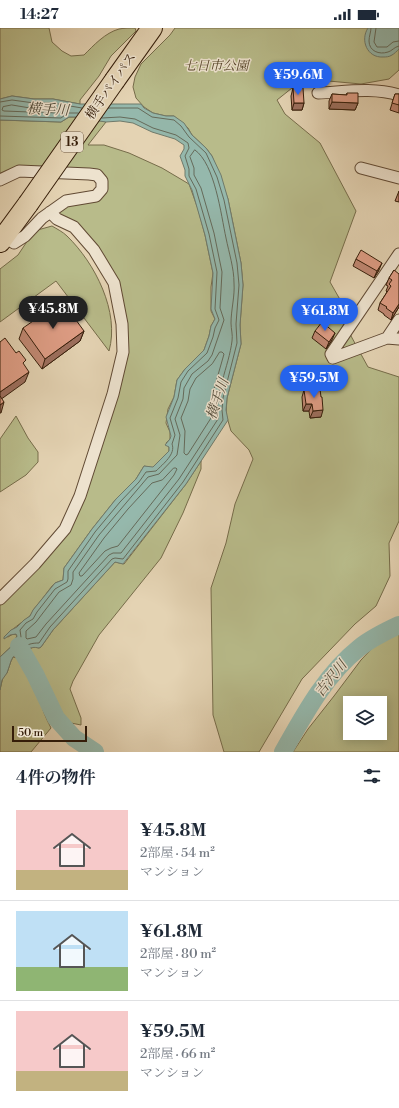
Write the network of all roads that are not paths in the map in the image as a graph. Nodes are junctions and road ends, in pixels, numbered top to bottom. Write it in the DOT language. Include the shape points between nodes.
graph roads {
  1 [pos="152,28"];
  2 [pos="318,93"];
  3 [pos="399,95"];
  4 [pos="362,168"];
  5 [pos="399,178"];
  6 [pos="0,180"];
  7 [pos="50,212"];
  8 [pos="2,240"];
  9 [pos="399,254"];
  10 [pos="399,320"];
  11 [pos="388,338"];
  12 [pos="399,340"];
  13 [pos="0,599"];
  1 -- 8 [label="highway, 横手バイパス / 13, bridge"];
  2 -- 3 [label="street" via="387,91"];
  4 -- 5 [label="street"];
  6 -- 7 [label="street" via="19,171 89,174 97,175 102,181 102,189 96,196 66,201"];
  7 -- 8 [label="street" via="14,243"];
  7 -- 13 [label="street" via="57,219 74,227 94,250 114,284 122,324 123,352 113,394 80,496 66,529"];
  9 -- 11 [label="street" via="331,354 333,358"];
  10 -- 11 [label="street"];
  11 -- 12 [label="street"];
}
